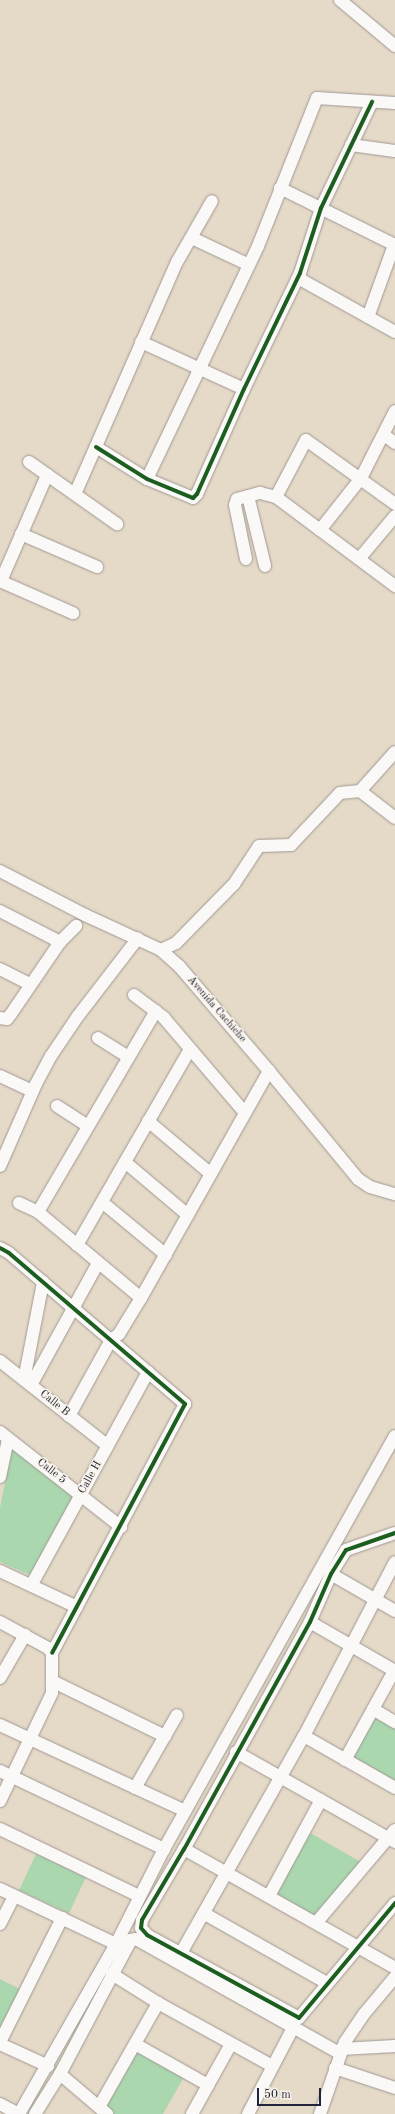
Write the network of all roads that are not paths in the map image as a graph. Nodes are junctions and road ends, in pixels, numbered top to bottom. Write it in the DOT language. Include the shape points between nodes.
graph roads {
  1 [pos="340,0"];
  2 [pos="395,46"];
  3 [pos="372,102"];
  4 [pos="395,103"];
  5 [pos="351,145"];
  6 [pos="395,151"];
  7 [pos="280,188"];
  8 [pos="212,201"];
  9 [pos="321,208"];
  10 [pos="192,238"];
  11 [pos="394,245"];
  12 [pos="249,265"];
  13 [pos="298,278"];
  14 [pos="368,317"];
  15 [pos="395,332"];
  16 [pos="141,342"];
  17 [pos="200,369"];
  18 [pos="244,389"];
  19 [pos="395,411"];
  20 [pos="384,435"];
  21 [pos="395,443"];
  22 [pos="96,447"];
  23 [pos="29,462"];
  24 [pos="47,475"];
  25 [pos="361,478"];
  26 [pos="147,479"];
  27 [pos="75,494"];
  28 [pos="248,496"];
  29 [pos="276,497"];
  30 [pos="395,504"];
  31 [pos="395,516"];
  32 [pos="117,524"];
  33 [pos="320,530"];
  34 [pos="21,534"];
  35 [pos="246,559"];
  36 [pos="359,559"];
  37 [pos="266,566"];
  38 [pos="97,567"];
  39 [pos="0,581"];
  40 [pos="395,586"];
  41 [pos="73,613"];
  42 [pos="395,752"];
  43 [pos="360,791"];
  44 [pos="395,818"];
  45 [pos="0,871"];
  46 [pos="0,911"];
  47 [pos="76,926"];
  48 [pos="138,938"];
  49 [pos="60,942"];
  50 [pos="161,950"];
  51 [pos="0,969"];
  52 [pos="30,984"];
  53 [pos="134,995"];
  54 [pos="156,1011"];
  55 [pos="0,1018"];
  56 [pos="98,1038"];
  57 [pos="190,1048"];
  58 [pos="128,1057"];
  59 [pos="269,1071"];
  60 [pos="0,1076"];
  61 [pos="32,1091"];
  62 [pos="57,1106"];
  63 [pos="245,1113"];
  64 [pos="148,1121"];
  65 [pos="88,1126"];
  66 [pos="125,1162"];
  67 [pos="0,1166"];
  68 [pos="211,1174"];
  69 [pos="395,1194"];
  70 [pos="102,1202"];
  71 [pos="19,1204"];
  72 [pos="38,1212"];
  73 [pos="188,1215"];
  74 [pos="76,1245"];
  75 [pos="0,1248"];
  76 [pos="166,1255"];
  77 [pos="98,1263"];
  78 [pos="43,1282"];
  79 [pos="141,1298"];
  80 [pos="74,1308"];
  81 [pos="111,1340"];
  82 [pos="0,1361"];
  83 [pos="148,1372"];
  84 [pos="28,1383"];
  85 [pos="69,1416"];
  86 [pos="4,1436"];
  87 [pos="395,1436"];
  88 [pos="108,1446"];
  89 [pos="0,1477"];
  90 [pos="81,1496"];
  91 [pos="121,1527"];
  92 [pos="395,1533"];
  93 [pos="395,1562"];
  94 [pos="0,1571"];
  95 [pos="331,1574"];
  96 [pos="32,1584"];
  97 [pos="375,1599"];
  98 [pos="77,1607"];
  99 [pos="395,1611"];
  100 [pos="0,1622"];
  101 [pos="310,1622"];
  102 [pos="25,1635"];
  103 [pos="350,1646"];
  104 [pos="52,1654"];
  105 [pos="395,1671"];
  106 [pos="0,1678"];
  107 [pos="52,1681"];
  108 [pos="373,1709"];
  109 [pos="177,1715"];
  110 [pos="395,1722"];
  111 [pos="0,1725"];
  112 [pos="165,1736"];
  113 [pos="304,1736"];
  114 [pos="30,1739"];
  115 [pos="236,1752"];
  116 [pos="345,1760"];
  117 [pos="0,1771"];
  118 [pos="12,1777"];
  119 [pos="281,1777"];
  120 [pos="135,1788"];
  121 [pos="395,1788"];
  122 [pos="321,1800"];
  123 [pos="0,1801"];
  124 [pos="185,1811"];
  125 [pos="0,1829"];
  126 [pos="393,1837"];
  127 [pos="164,1849"];
  128 [pos="184,1849"];
  129 [pos="227,1874"];
  130 [pos="0,1889"];
  131 [pos="14,1896"];
  132 [pos="139,1896"];
  133 [pos="269,1896"];
  134 [pos="395,1903"];
  135 [pos="205,1914"];
  136 [pos="62,1918"];
  137 [pos="316,1923"];
  138 [pos="0,1924"];
  139 [pos="116,1944"];
  140 [pos="357,1946"];
  141 [pos="181,1954"];
  142 [pos="395,1968"];
  143 [pos="112,1974"];
  144 [pos="395,1977"];
  145 [pos="327,1983"];
  146 [pos="158,2003"];
  147 [pos="293,2028"];
  148 [pos="0,2043"];
  149 [pos="135,2044"];
  150 [pos="231,2044"];
  151 [pos="395,2046"];
  152 [pos="340,2051"];
  153 [pos="48,2066"];
  154 [pos="272,2066"];
  155 [pos="335,2068"];
  156 [pos="60,2074"];
  157 [pos="208,2085"];
  158 [pos="395,2088"];
  159 [pos="0,2104"];
  160 [pos="103,2110"];
  161 [pos="19,2114"];
  162 [pos="35,2114"];
  163 [pos="192,2114"];
  164 [pos="248,2114"];
  165 [pos="321,2114"];
  1 -- 2 [label="street"];
  3 -- 4 [label="street"];
  3 -- 5 [label="street"];
  3 -- 7 [label="street" via="317,98"];
  5 -- 6 [label="street"];
  5 -- 9 [label="street"];
  7 -- 9 [label="street"];
  7 -- 12 [label="street"];
  8 -- 10 [label="street"];
  9 -- 11 [label="street"];
  9 -- 13 [label="street"];
  10 -- 12 [label="street"];
  10 -- 16 [label="street" via="177,262"];
  11 -- 14 [label="street"];
  12 -- 17 [label="street"];
  13 -- 14 [label="street"];
  13 -- 18 [label="street"];
  14 -- 15 [label="street"];
  16 -- 17 [label="street"];
  16 -- 22 [label="street"];
  17 -- 18 [label="street"];
  17 -- 26 [label="street"];
  18 -- 26 [label="street" via="193,498"];
  19 -- 20 [label="street"];
  20 -- 21 [label="street"];
  20 -- 25 [label="street"];
  22 -- 26 [label="street"];
  22 -- 27 [label="street"];
  23 -- 24 [label="street"];
  24 -- 27 [label="street"];
  24 -- 34 [label="street"];
  25 -- 29 [label="street" via="306,440"];
  25 -- 30 [label="street"];
  25 -- 33 [label="street"];
  27 -- 32 [label="street"];
  28 -- 29 [label="street" via="260,493"];
  28 -- 35 [label="street" via="237,499 235,505"];
  28 -- 37 [label="street"];
  29 -- 33 [label="street"];
  31 -- 36 [label="street"];
  33 -- 36 [label="street"];
  34 -- 38 [label="street"];
  34 -- 39 [label="street"];
  36 -- 40 [label="street"];
  39 -- 41 [label="street"];
  42 -- 43 [label="street"];
  43 -- 44 [label="street"];
  43 -- 50 [label="street" via="340,793 291,845 259,846 234,884 176,943"];
  45 -- 48 [label="street, Avenida Cachiche" via="85,915"];
  46 -- 49 [label="street"];
  47 -- 49 [label="street"];
  48 -- 50 [label="street, Avenida Cachiche"];
  48 -- 61 [label="street" via="78,1016 51,1056"];
  49 -- 52 [label="street"];
  50 -- 59 [label="street, Avenida Cachiche" via="179,966"];
  51 -- 52 [label="street"];
  52 -- 55 [label="street" via="7,1019"];
  53 -- 54 [label="street"];
  54 -- 57 [label="street"];
  54 -- 58 [label="street"];
  56 -- 58 [label="street"];
  57 -- 63 [label="street"];
  57 -- 64 [label="street"];
  58 -- 65 [label="street"];
  59 -- 63 [label="street"];
  59 -- 69 [label="street, Avenida Cachiche" via="358,1179 370,1187"];
  60 -- 61 [label="street"];
  61 -- 67 [label="street"];
  62 -- 65 [label="street"];
  63 -- 68 [label="street"];
  64 -- 66 [label="street"];
  64 -- 68 [label="street"];
  65 -- 72 [label="street"];
  66 -- 70 [label="street"];
  66 -- 73 [label="street"];
  68 -- 73 [label="street"];
  70 -- 74 [label="street"];
  70 -- 76 [label="street"];
  71 -- 72 [label="street"];
  72 -- 74 [label="street"];
  73 -- 76 [label="street"];
  74 -- 77 [label="street"];
  75 -- 78 [label="street"];
  76 -- 79 [label="street"];
  77 -- 79 [label="street"];
  77 -- 80 [label="street"];
  78 -- 80 [label="street"];
  78 -- 84 [label="street"];
  79 -- 81 [label="street" via="119,1334"];
  80 -- 81 [label="street"];
  80 -- 84 [label="street"];
  81 -- 83 [label="street"];
  81 -- 85 [label="street"];
  82 -- 84 [label="street, Calle B"];
  83 -- 88 [label="street, Calle H"];
  83 -- 91 [label="street" via="183,1400 185,1408"];
  84 -- 85 [label="street, Calle B"];
  85 -- 88 [label="street, Calle B"];
  86 -- 89 [label="street"];
  86 -- 90 [label="street, Calle 5"];
  87 -- 124 [label="street"];
  88 -- 90 [label="street, Calle H"];
  90 -- 91 [label="street, Calle 5"];
  90 -- 96 [label="street, Calle H"];
  91 -- 98 [label="street"];
  92 -- 95 [label="street" via="346,1550"];
  93 -- 97 [label="street"];
  94 -- 96 [label="street"];
  95 -- 97 [label="street"];
  95 -- 101 [label="street"];
  96 -- 98 [label="street"];
  97 -- 99 [label="street"];
  97 -- 103 [label="street"];
  98 -- 104 [label="street"];
  100 -- 102 [label="street"];
  101 -- 103 [label="street"];
  101 -- 115 [label="street"];
  102 -- 104 [label="street" via="48,1648"];
  102 -- 106 [label="street"];
  103 -- 105 [label="street"];
  103 -- 113 [label="street"];
  104 -- 107 [label="street"];
  105 -- 108 [label="street"];
  107 -- 112 [label="street"];
  107 -- 114 [label="street" via="52,1693"];
  108 -- 110 [label="street"];
  108 -- 116 [label="street"];
  109 -- 112 [label="street"];
  111 -- 114 [label="street"];
  112 -- 120 [label="street"];
  113 -- 116 [label="street"];
  113 -- 119 [label="street"];
  114 -- 118 [label="street"];
  114 -- 120 [label="street"];
  115 -- 119 [label="street"];
  115 -- 128 [label="street"];
  116 -- 121 [label="street"];
  117 -- 118 [label="street"];
  118 -- 123 [label="street"];
  118 -- 127 [label="street"];
  119 -- 122 [label="street"];
  119 -- 129 [label="street"];
  120 -- 124 [label="street"];
  122 -- 126 [label="street"];
  122 -- 133 [label="street"];
  124 -- 127 [label="street"];
  125 -- 132 [label="street"];
  126 -- 137 [label="street"];
  127 -- 132 [label="street"];
  128 -- 129 [label="street"];
  128 -- 141 [label="street" via="142,1920 141,1928 147,1935"];
  129 -- 133 [label="street"];
  129 -- 135 [label="street"];
  130 -- 131 [label="street"];
  131 -- 136 [label="street"];
  131 -- 138 [label="street"];
  132 -- 139 [label="street"];
  133 -- 137 [label="street"];
  134 -- 140 [label="street"];
  135 -- 141 [label="street"];
  135 -- 145 [label="street"];
  136 -- 139 [label="street"];
  136 -- 148 [label="street"];
  137 -- 140 [label="street"];
  139 -- 153 [label="street"];
  140 -- 142 [label="street"];
  140 -- 145 [label="street"];
  141 -- 145 [label="street" via="299,2018"];
  143 -- 146 [label="street"];
  143 -- 147 [label="street" via="126,1946 131,1940 136,1939"];
  143 -- 156 [label="street"];
  144 -- 152 [label="street" via="355,2025"];
  146 -- 149 [label="street"];
  146 -- 150 [label="street"];
  147 -- 152 [label="street"];
  147 -- 154 [label="street"];
  148 -- 153 [label="street"];
  149 -- 157 [label="street"];
  149 -- 160 [label="street"];
  150 -- 154 [label="street"];
  150 -- 157 [label="street"];
  151 -- 152 [label="street"];
  152 -- 155 [label="street"];
  153 -- 161 [label="street"];
  154 -- 164 [label="street"];
  155 -- 158 [label="street"];
  155 -- 165 [label="street"];
  156 -- 160 [label="street"];
  156 -- 162 [label="street"];
  157 -- 163 [label="street"];
  159 -- 161 [label="street"];
}
